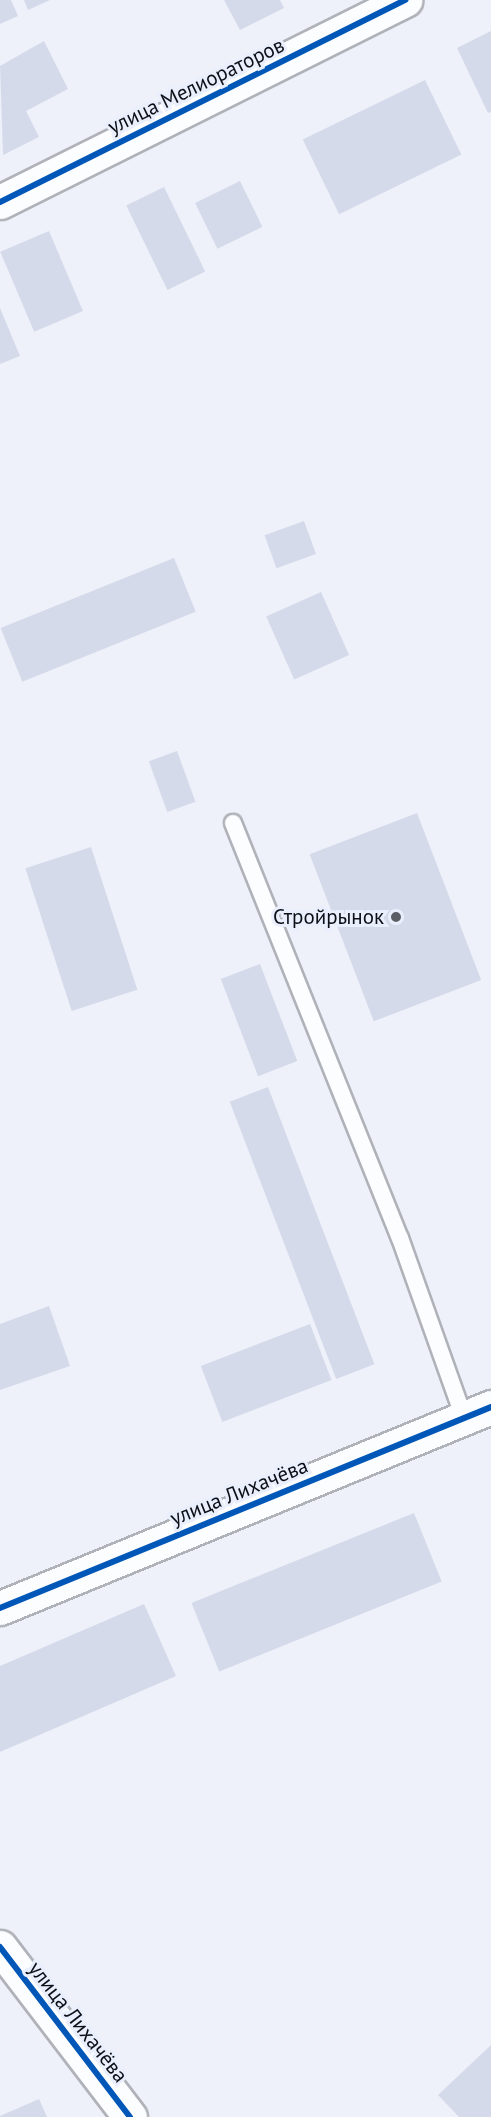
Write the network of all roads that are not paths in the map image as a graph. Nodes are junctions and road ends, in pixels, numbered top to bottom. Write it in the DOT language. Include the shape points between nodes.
graph roads {
  1 [pos="406,0"];
  2 [pos="0,202"];
  3 [pos="233,823"];
  4 [pos="478,1413"];
  5 [pos="0,1608"];
  6 [pos="0,1947"];
  7 [pos="130,2117"];
  1 -- 2 [label="street, улица Мелиораторов"];
  3 -- 4 [label="lane" via="400,1238"];
  4 -- 5 [label="street, улица Лихачёва"];
  6 -- 7 [label="street, улица Лихачёва"];
}
